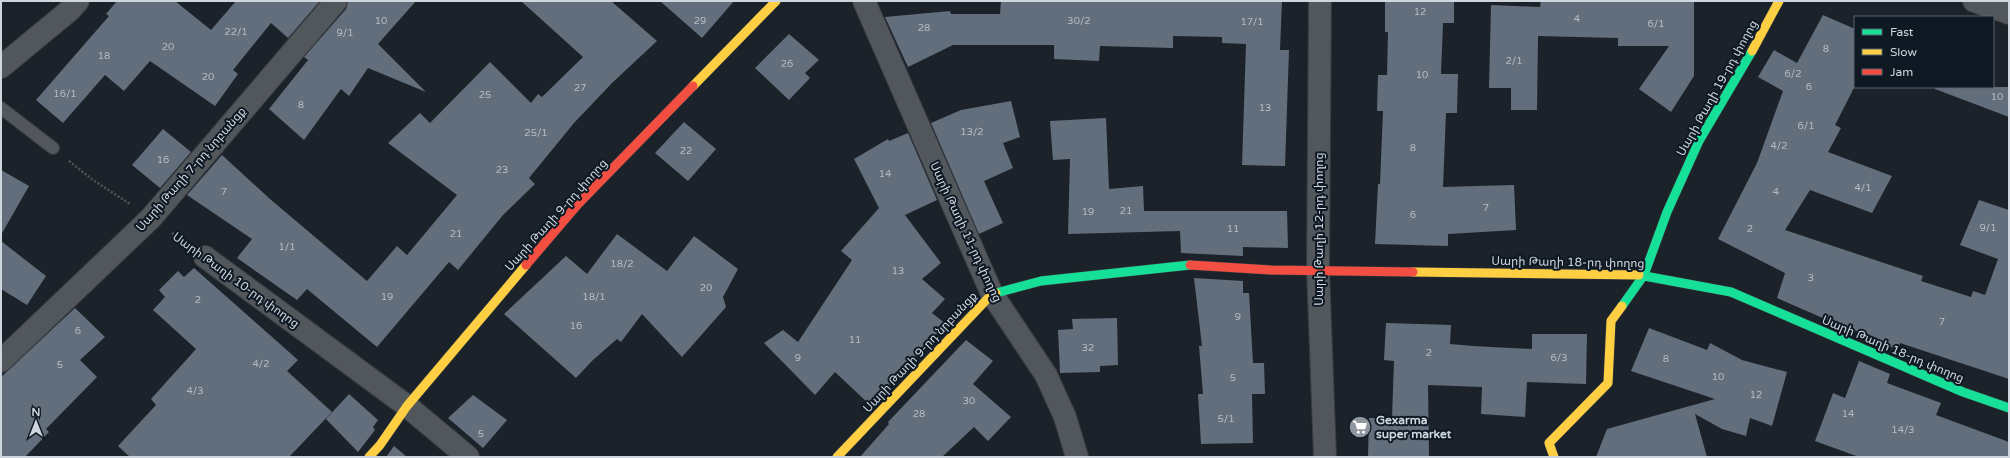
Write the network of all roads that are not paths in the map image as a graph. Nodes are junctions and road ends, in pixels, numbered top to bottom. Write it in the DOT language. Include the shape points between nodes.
graph roads {
  1 [pos="78,1"];
  2 [pos="336,1"];
  3 [pos="776,1"];
  4 [pos="864,1"];
  5 [pos="1320,1"];
  6 [pos="1779,1"];
  7 [pos="1974,1"];
  8 [pos="2009,13"];
  9 [pos="1,67"];
  10 [pos="1,108"];
  11 [pos="53,148"];
  12 [pos="205,257"];
  13 [pos="1318,270"];
  14 [pos="1644,275"];
  15 [pos="992,294"];
  16 [pos="1,361"];
  17 [pos="406,406"];
  18 [pos="2009,408"];
  19 [pos="369,457"];
  20 [pos="468,457"];
  21 [pos="838,457"];
  22 [pos="1077,457"];
  23 [pos="1325,457"];
  24 [pos="1554,457"];
  1 -- 9 [label="street"];
  2 -- 16 [label="street, Սարի Թաղի 7-րդ նրբանցք" via="151,218"];
  3 -- 17 [label="street, Սարի Թաղի 9-րդ փողոց" via="578,204"];
  4 -- 15 [label="street, Սարի Թաղի 11-րդ փողոց"];
  5 -- 13 [label="street, Սարի Թաղի 12-րդ փողոց"];
  6 -- 14 [label="street, Սարի Թաղի 19-րդ փողոց" via="1699,141 1667,212"];
  7 -- 8 [label="street"];
  10 -- 11 [label="lane"];
  12 -- 17 [label="street, Սարի Թաղի 10-րդ փողոց"];
  13 -- 14 [label="street, Սարի Թաղի 18-րդ փողոց"];
  13 -- 15 [label="street, Սարի Թաղի 9-րդ նրբանցք" via="1182,265 1041,282"];
  13 -- 23 [label="street, Սարի Թաղի 12-րդ փողոց"];
  14 -- 18 [label="street, Սարի Թաղի 18-րդ փողոց" via="1731,292 1963,392"];
  14 -- 24 [label="street, Սարի Թաղի 19-րդ փողոց" via="1611,321 1608,383 1549,443"];
  15 -- 21 [label="street, Սարի Թաղի 9-րդ նրբանցք"];
  15 -- 22 [label="street, Սարի Թաղի 11-րդ փողոց" via="1046,375 1065,417"];
  17 -- 19 [label="street, Սարի Թաղի 9-րդ փողոց"];
  17 -- 20 [label="street, Սարի Թաղի 10-րդ փողոց"];
}
